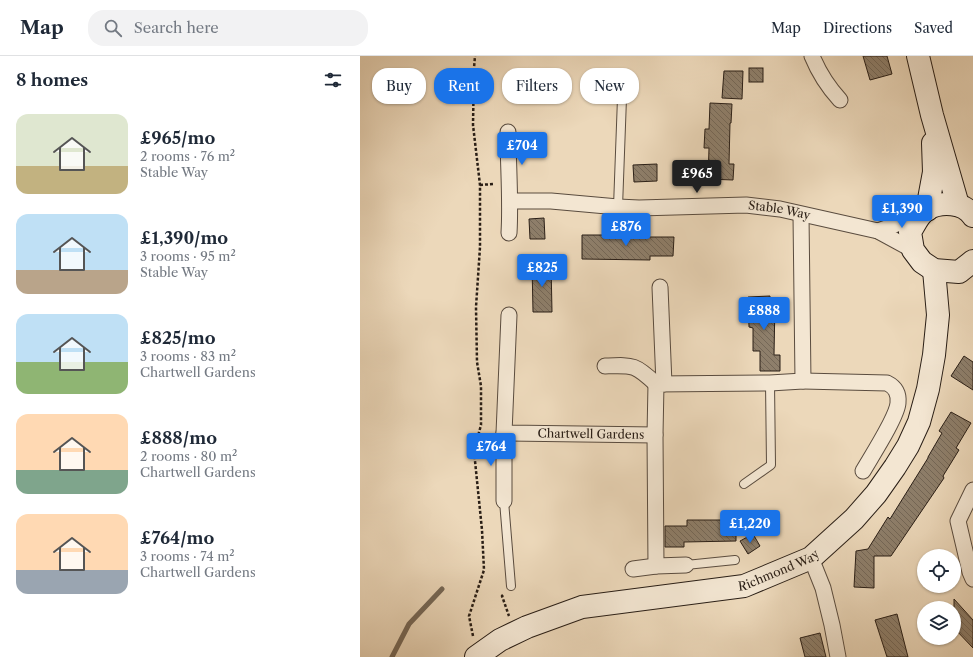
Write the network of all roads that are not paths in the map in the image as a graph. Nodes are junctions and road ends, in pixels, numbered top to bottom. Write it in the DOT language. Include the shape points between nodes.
graph roads {
  1 [pos="812,56"];
  2 [pos="918,56"];
  3 [pos="840,100"];
  4 [pos="622,104"];
  5 [pos="932,116"];
  6 [pos="508,132"];
  7 [pos="511,201"];
  8 [pos="618,207"];
  9 [pos="966,211"];
  10 [pos="923,213"];
  11 [pos="801,215"];
  12 [pos="878,231"];
  13 [pos="510,234"];
  14 [pos="913,250"];
  15 [pos="966,266"];
  16 [pos="934,270"];
  17 [pos="660,287"];
  18 [pos="509,315"];
  19 [pos="938,315"];
  20 [pos="605,366"];
  21 [pos="803,381"];
  22 [pos="770,383"];
  23 [pos="660,384"];
  24 [pos="504,433"];
  25 [pos="655,435"];
  26 [pos="863,471"];
  27 [pos="744,484"];
  28 [pos="973,490"];
  29 [pos="504,502"];
  30 [pos="811,558"];
  31 [pos="734,560"];
  32 [pos="686,565"];
  33 [pos="656,566"];
  34 [pos="634,569"];
  35 [pos="973,579"];
  36 [pos="511,586"];
  37 [pos="478,655"];
  38 [pos="838,657"];
  1 -- 3 [label="street" via="827,86"];
  2 -- 5 [label="street"];
  4 -- 8 [label="lane"];
  5 -- 9 [label="street"];
  5 -- 10 [label="street" via="934,172"];
  6 -- 7 [label="street" via="508,182"];
  7 -- 8 [label="street, Stable Way" via="551,201"];
  7 -- 13 [label="street"];
  8 -- 11 [label="street, Stable Way" via="746,206 780,209"];
  9 -- 10 [label="street" via="940,205"];
  10 -- 12 [label="street"];
  10 -- 14 [label="street" via="910,232"];
  11 -- 12 [label="street, Stable Way"];
  11 -- 21 [label="street"];
  12 -- 14 [label="street, Stable Way"];
  14 -- 16 [label="street" via="922,262"];
  15 -- 16 [label="street"];
  15 -- 19 [label="street, Richmond Way"];
  16 -- 19 [label="street, Richmond Way"];
  17 -- 23 [label="street, Chartwell Gardens"];
  18 -- 24 [label="street"];
  19 -- 30 [label="street, Richmond Way" via="928,389 919,422 908,446 867,504"];
  20 -- 23 [label="street" via="626,365 640,369"];
  21 -- 22 [label="street"];
  21 -- 26 [label="street" via="887,383 895,389 898,402 895,414"];
  22 -- 23 [label="street"];
  22 -- 27 [label="lane" via="771,465"];
  23 -- 25 [label="street, Chartwell Gardens"];
  24 -- 25 [label="street, Chartwell Gardens"];
  24 -- 29 [label="street"];
  25 -- 33 [label="street, Chartwell Gardens"];
  28 -- 35 [label="street" via="958,521"];
  29 -- 36 [label="lane"];
  30 -- 37 [label="street, Richmond Way" via="744,586 582,607 527,627 500,640"];
  30 -- 38 [label="street" via="823,588"];
  31 -- 32 [label="lane"];
  32 -- 33 [label="street"];
  33 -- 34 [label="street"];
}
